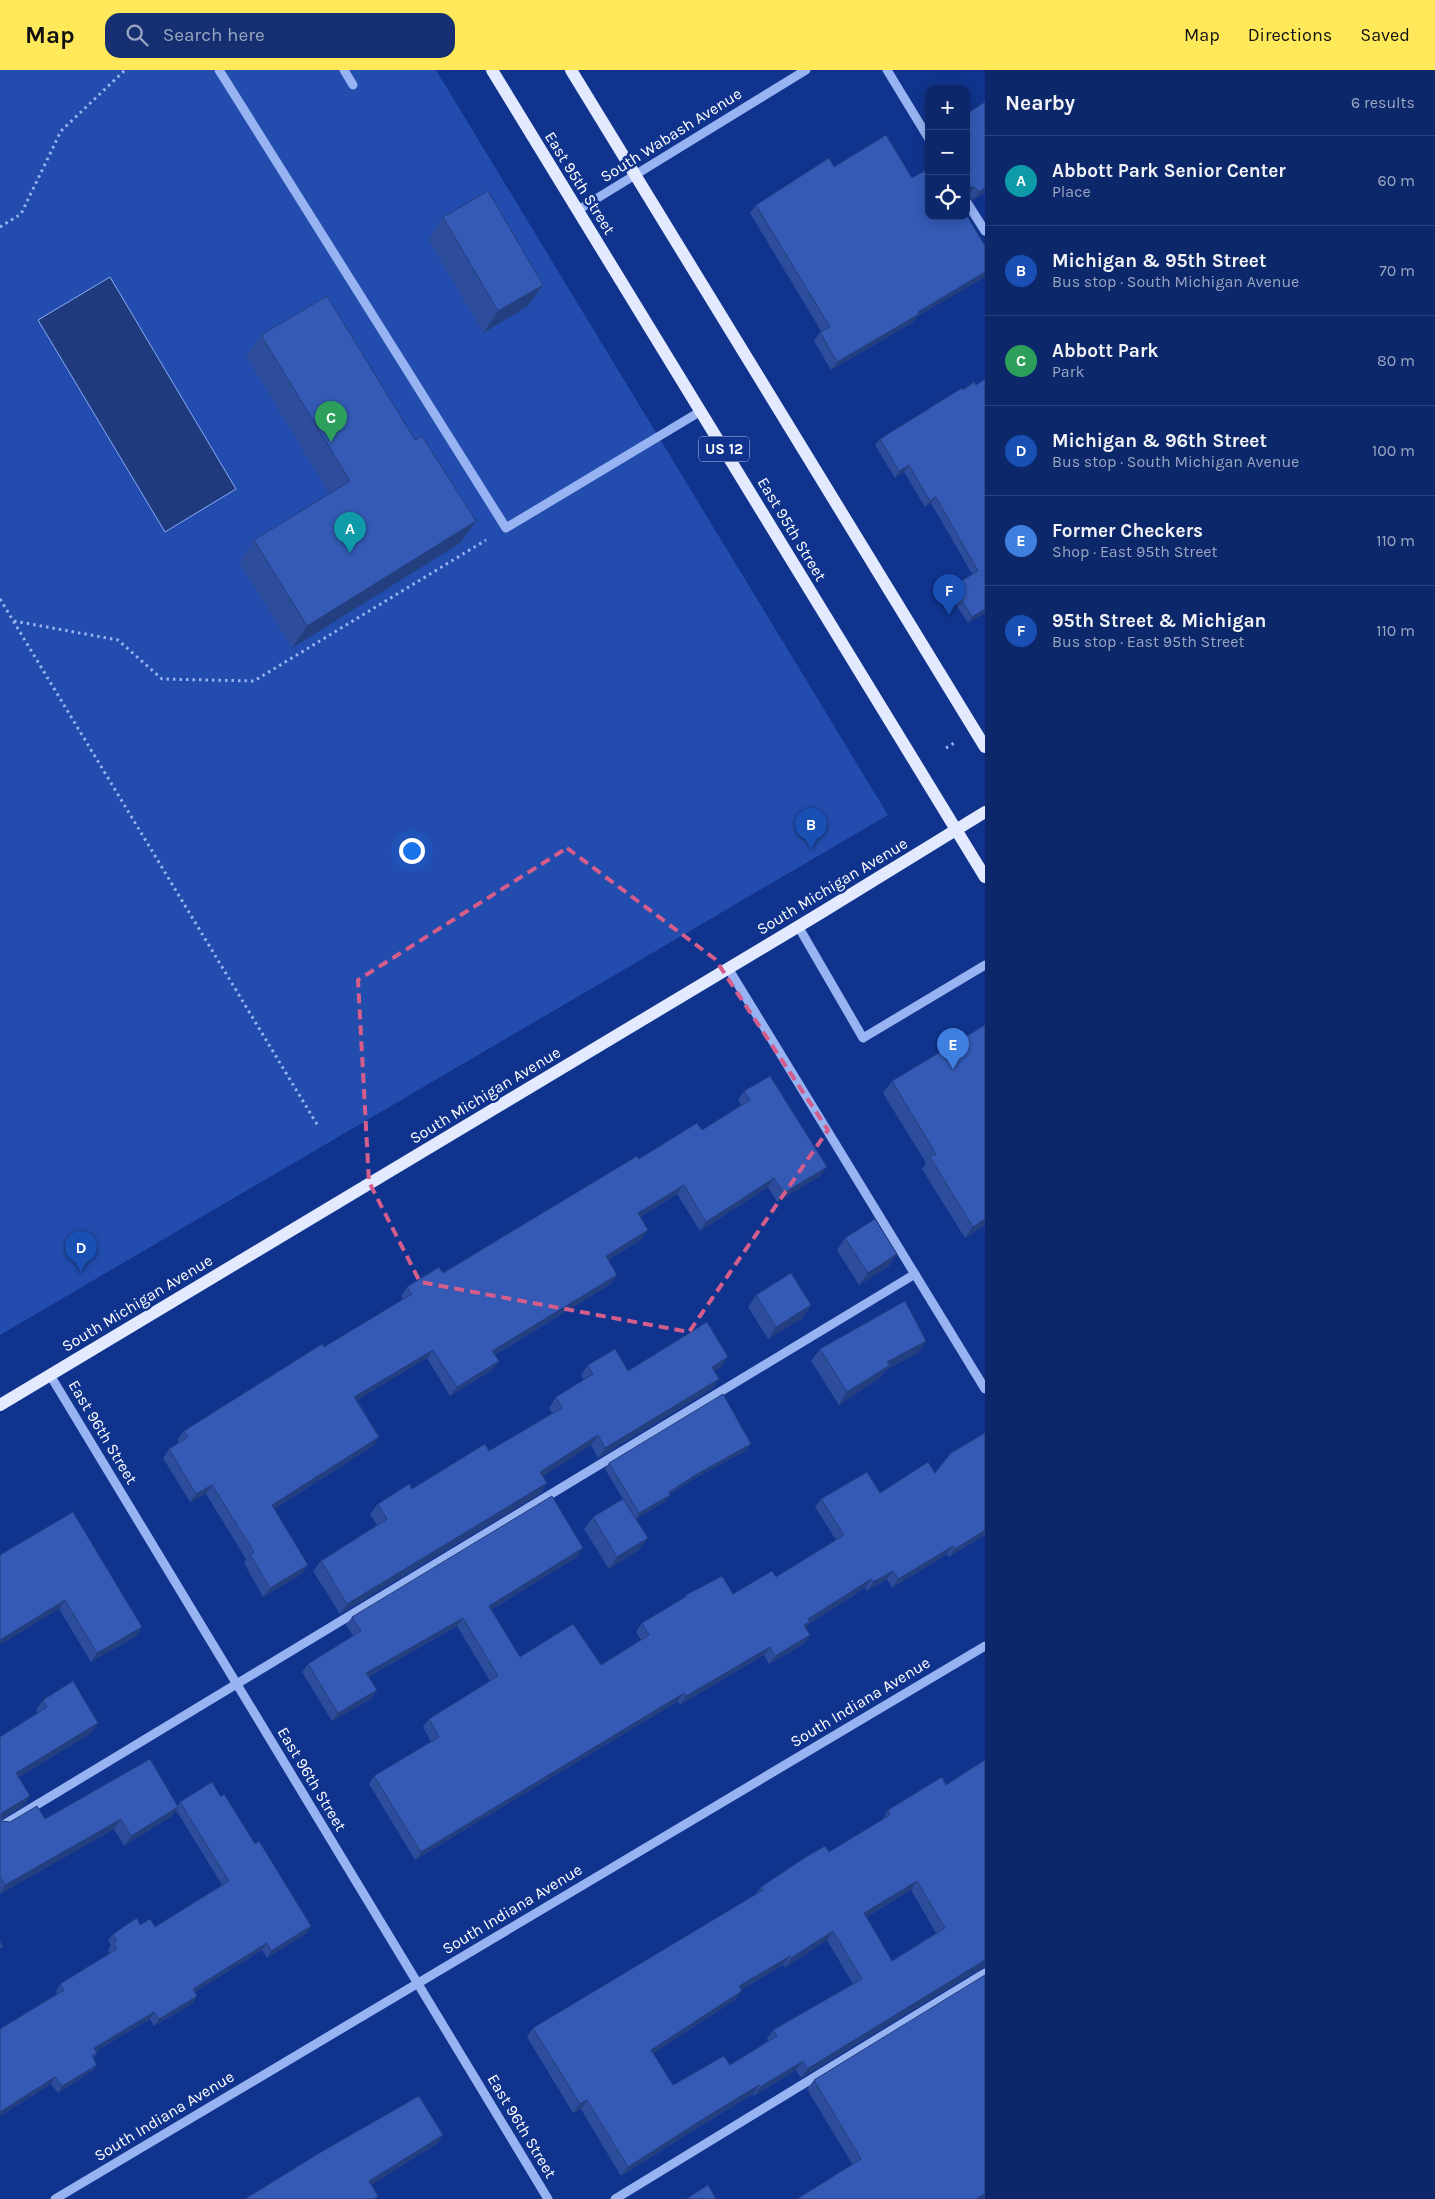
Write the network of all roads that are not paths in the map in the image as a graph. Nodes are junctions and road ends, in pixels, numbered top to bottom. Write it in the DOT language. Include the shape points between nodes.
graph roads {
  1 [pos="219,70"];
  2 [pos="344,70"];
  3 [pos="492,70"];
  4 [pos="571,70"];
  5 [pos="806,70"];
  6 [pos="887,70"];
  7 [pos="353,85"];
  8 [pos="925,132"];
  9 [pos="635,175"];
  10 [pos="970,207"];
  11 [pos="578,210"];
  12 [pos="985,231"];
  13 [pos="701,411"];
  14 [pos="985,747"];
  15 [pos="985,812"];
  16 [pos="956,829"];
  17 [pos="985,877"];
  18 [pos="798,926"];
  19 [pos="985,965"];
  20 [pos="728,968"];
  21 [pos="915,1274"];
  22 [pos="50,1375"];
  23 [pos="985,1389"];
  24 [pos="0,1405"];
  25 [pos="985,1646"];
  26 [pos="237,1684"];
  27 [pos="0,1827"];
  28 [pos="985,1973"];
  29 [pos="418,1982"];
  30 [pos="55,2199"];
  31 [pos="548,2199"];
  32 [pos="615,2199"];
  1 -- 13 [label="street" via="506,528"];
  2 -- 7 [label="street"];
  3 -- 11 [label="main road, East 95th Street / US 12"];
  4 -- 9 [label="main road"];
  5 -- 9 [label="street, South Wabash Avenue"];
  6 -- 8 [label="street"];
  9 -- 11 [label="street, South Wabash Avenue"];
  9 -- 14 [label="main road"];
  10 -- 12 [label="street"];
  11 -- 13 [label="main road, East 95th Street / US 12"];
  13 -- 16 [label="main road, East 95th Street / US 12"];
  15 -- 16 [label="main road, South Michigan Avenue"];
  16 -- 17 [label="main road, East 95th Street / US 12"];
  16 -- 18 [label="main road, South Michigan Avenue"];
  18 -- 19 [label="street" via="863,1038"];
  18 -- 20 [label="main road, South Michigan Avenue"];
  20 -- 21 [label="street"];
  20 -- 22 [label="main road, South Michigan Avenue"];
  21 -- 23 [label="street"];
  21 -- 26 [label="street"];
  22 -- 24 [label="main road, South Michigan Avenue"];
  22 -- 26 [label="street, East 96th Street"];
  25 -- 29 [label="street, South Indiana Avenue"];
  26 -- 27 [label="street"];
  26 -- 29 [label="street, East 96th Street"];
  28 -- 32 [label="street"];
  29 -- 30 [label="street, South Indiana Avenue"];
  29 -- 31 [label="street, East 96th Street"];
}
